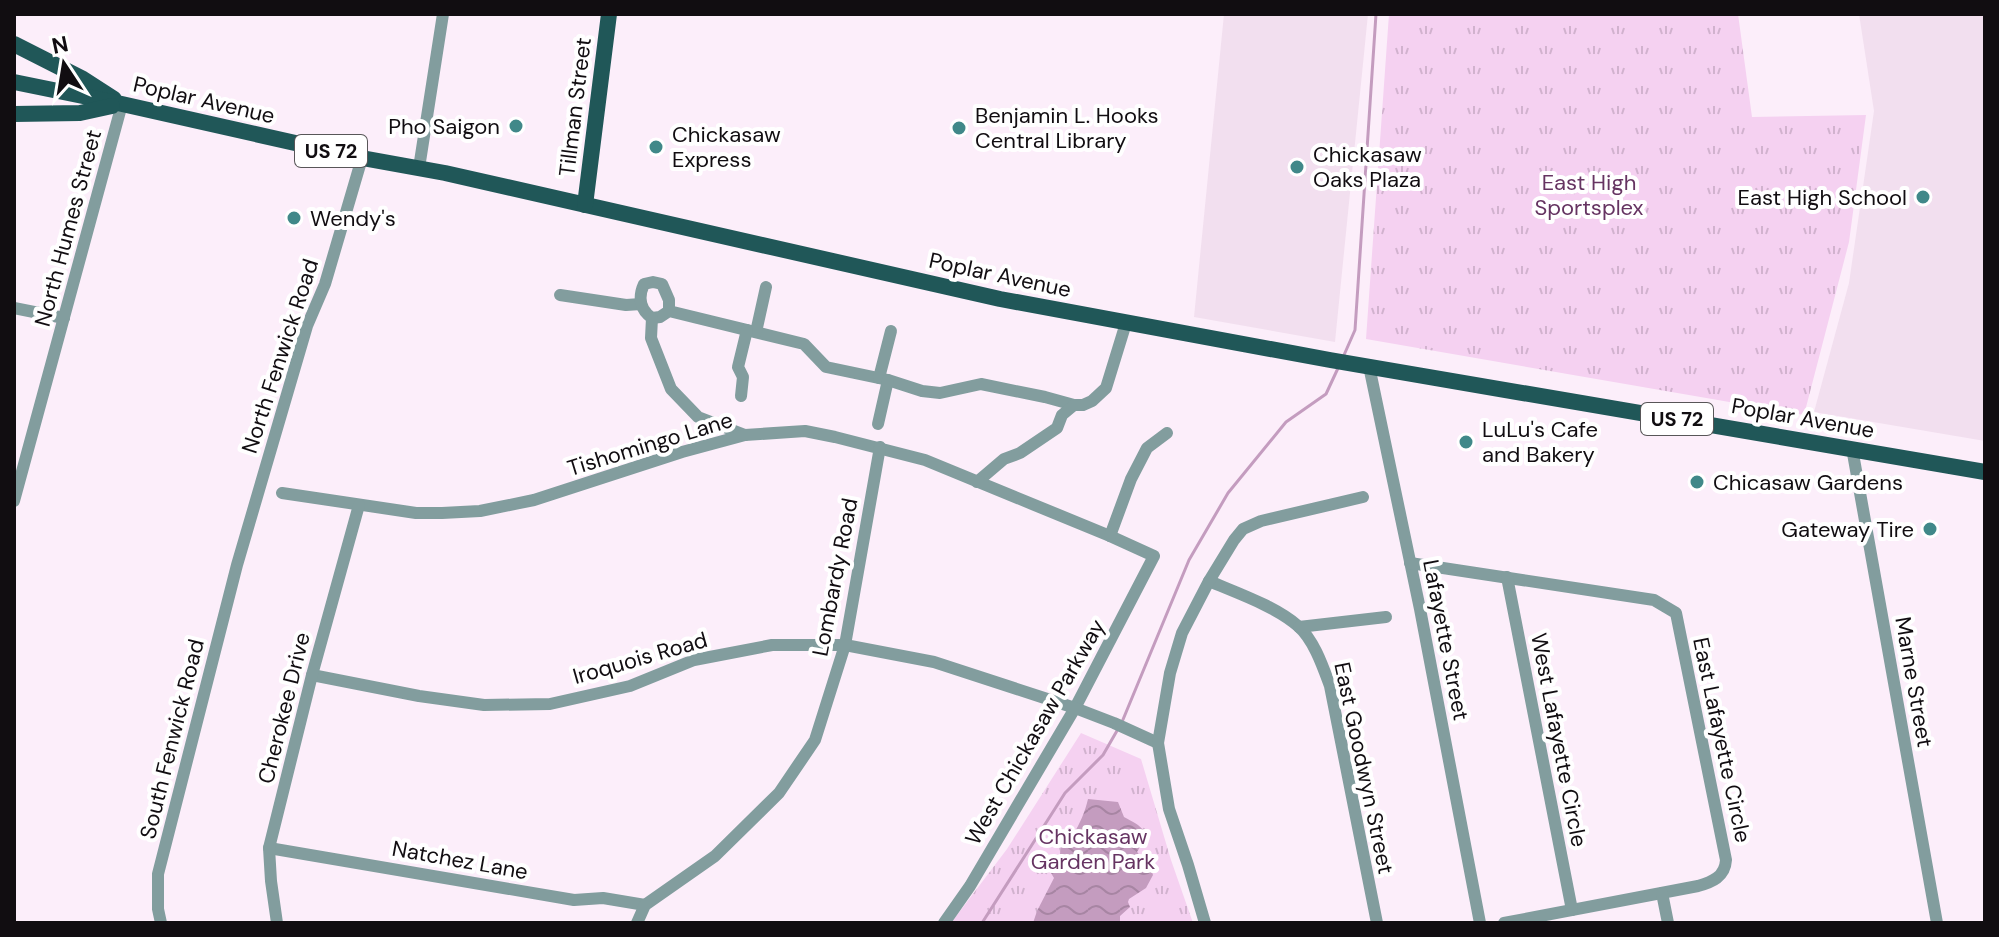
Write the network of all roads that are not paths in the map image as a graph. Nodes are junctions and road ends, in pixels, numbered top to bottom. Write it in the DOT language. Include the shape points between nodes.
graph roads {
  1 [pos="443,14"];
  2 [pos="609,14"];
  3 [pos="14,44"];
  4 [pos="14,82"];
  5 [pos="122,104"];
  6 [pos="14,114"];
  7 [pos="362,158"];
  8 [pos="419,168"];
  9 [pos="585,205"];
  10 [pos="766,287"];
  11 [pos="560,295"];
  12 [pos="641,304"];
  13 [pos="14,308"];
  14 [pos="669,311"];
  15 [pos="64,318"];
  16 [pos="652,318"];
  17 [pos="1126,323"];
  18 [pos="751,331"];
  19 [pos="891,331"];
  20 [pos="1369,366"];
  21 [pos="883,379"];
  22 [pos="741,396"];
  23 [pos="1074,405"];
  24 [pos="878,424"];
  25 [pos="1167,433"];
  26 [pos="745,435"];
  27 [pos="880,447"];
  28 [pos="1852,448"];
  29 [pos="1985,472"];
  30 [pos="977,482"];
  31 [pos="282,493"];
  32 [pos="1363,497"];
  33 [pos="14,498"];
  34 [pos="359,505"];
  35 [pos="1110,536"];
  36 [pos="1154,556"];
  37 [pos="1410,563"];
  38 [pos="237,565"];
  39 [pos="1507,577"];
  40 [pos="1209,581"];
  41 [pos="1386,617"];
  42 [pos="1299,627"];
  43 [pos="845,645"];
  44 [pos="312,675"];
  45 [pos="1075,708"];
  46 [pos="1158,743"];
  47 [pos="269,848"];
  48 [pos="1662,893"];
  49 [pos="645,905"];
  50 [pos="1572,910"];
  51 [pos="161,923"];
  52 [pos="277,923"];
  53 [pos="637,923"];
  54 [pos="944,923"];
  55 [pos="1205,923"];
  56 [pos="1377,923"];
  57 [pos="1480,923"];
  58 [pos="1504,923"];
  59 [pos="1668,923"];
  60 [pos="1937,923"];
  1 -- 8 [label="street"];
  2 -- 9 [label="main road, Tillman Street"];
  3 -- 5 [label="main road, US 72"];
  4 -- 5 [label="main road, Poplar Avenue"];
  5 -- 6 [label="main road, US 72" via="80,113"];
  5 -- 7 [label="main road, Poplar Avenue / US 72"];
  5 -- 15 [label="street, North Humes Street"];
  7 -- 8 [label="main road, Poplar Avenue / US 72"];
  7 -- 38 [label="street, North Fenwick Road"];
  8 -- 9 [label="main road, Poplar Avenue / US 72"];
  9 -- 17 [label="main road, Poplar Avenue / US 72"];
  10 -- 18 [label="street"];
  11 -- 12 [label="street"];
  12 -- 14 [label="street" via="644,284 662,284"];
  12 -- 16 [label="street"];
  13 -- 15 [label="street"];
  14 -- 16 [label="street"];
  14 -- 18 [label="street"];
  15 -- 33 [label="street, North Humes Street"];
  16 -- 26 [label="street" via="651,338 671,389 698,417"];
  17 -- 20 [label="main road, Poplar Avenue / US 72"];
  17 -- 23 [label="street" via="1106,388 1092,401"];
  18 -- 21 [label="street" via="804,344 826,367"];
  18 -- 22 [label="street" via="738,367"];
  19 -- 21 [label="street"];
  20 -- 28 [label="main road, Poplar Avenue / US 72"];
  20 -- 37 [label="street, Lafayette Street"];
  21 -- 23 [label="street" via="940,393 981,384"];
  21 -- 24 [label="street"];
  23 -- 30 [label="street" via="1057,428"];
  25 -- 35 [label="street" via="1147,448"];
  26 -- 27 [label="street, Tishomingo Lane" via="805,431"];
  26 -- 34 [label="street, Tishomingo Lane" via="499,508 429,513"];
  27 -- 30 [label="street, Tishomingo Lane"];
  27 -- 43 [label="street, Lombardy Road"];
  28 -- 29 [label="main road, Poplar Avenue / US 72"];
  28 -- 60 [label="street, Marne Street"];
  30 -- 35 [label="street, Tishomingo Lane"];
  31 -- 34 [label="street, Tishomingo Lane"];
  32 -- 40 [label="street" via="1243,529"];
  34 -- 44 [label="street, Cherokee Drive"];
  35 -- 36 [label="street, Tishomingo Lane"];
  36 -- 45 [label="street, West Chickasaw Parkway"];
  37 -- 39 [label="street"];
  37 -- 57 [label="street, Lafayette Street"];
  38 -- 51 [label="street, South Fenwick Road" via="158,874"];
  39 -- 48 [label="street, East Lafayette Circle" via="1654,600 1676,613 1726,868 1713,882"];
  39 -- 50 [label="street, West Lafayette Circle"];
  40 -- 42 [label="street"];
  40 -- 46 [label="street" via="1182,633"];
  41 -- 42 [label="street"];
  42 -- 56 [label="street, East Goodwyn Street" via="1330,686"];
  43 -- 44 [label="street, Iroquois Road" via="772,645 694,660 630,686 550,704 484,705"];
  43 -- 45 [label="street, Iroquois Road" via="934,662"];
  43 -- 49 [label="street, Lombardy Road" via="815,740 779,793 715,856"];
  44 -- 47 [label="street, Cherokee Drive"];
  45 -- 46 [label="street, Iroquois Road"];
  45 -- 54 [label="street, West Chickasaw Parkway"];
  46 -- 55 [label="street" via="1169,809"];
  47 -- 49 [label="street, Natchez Lane" via="574,900 603,898"];
  47 -- 52 [label="street, Cherokee Drive"];
  48 -- 50 [label="street"];
  48 -- 59 [label="street"];
  49 -- 53 [label="street"];
  50 -- 58 [label="street"];
}
